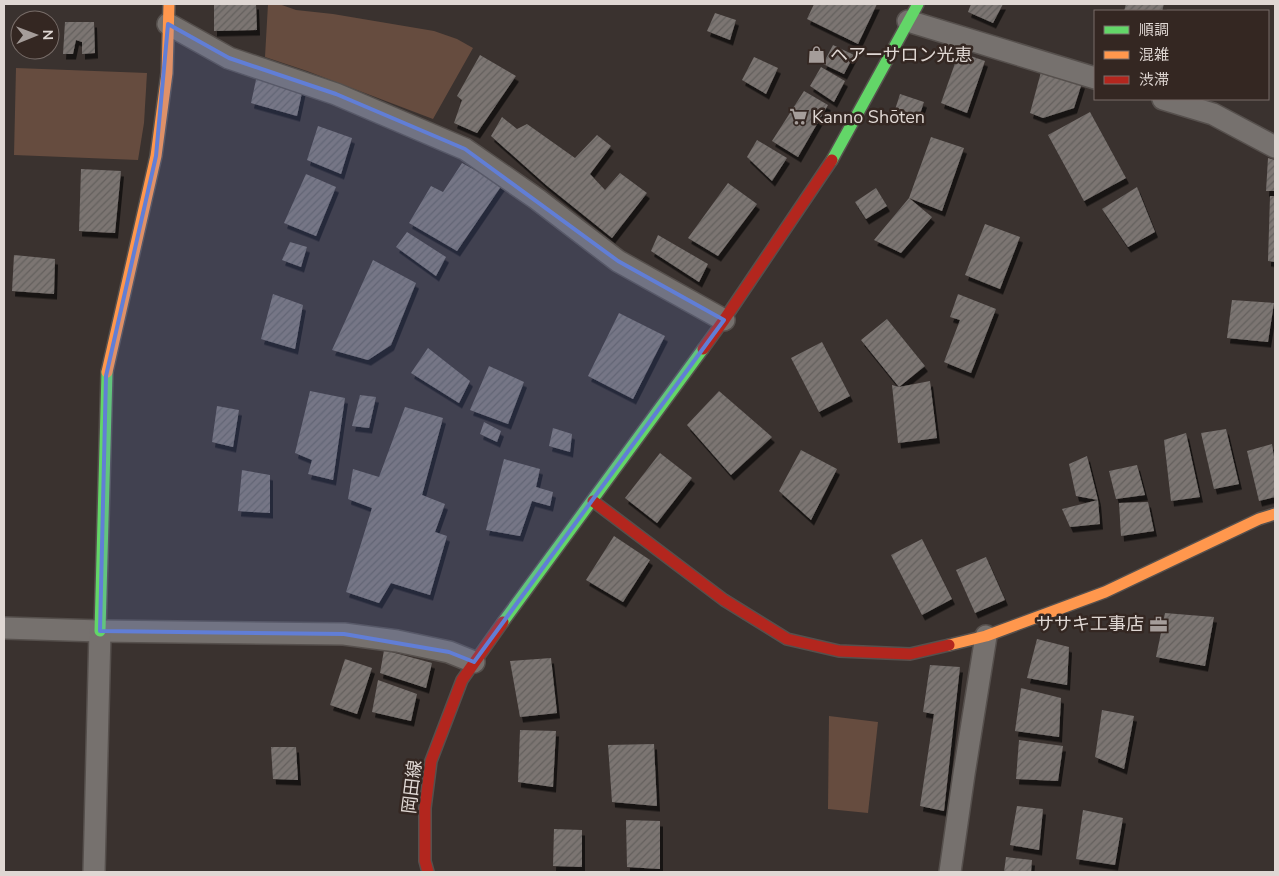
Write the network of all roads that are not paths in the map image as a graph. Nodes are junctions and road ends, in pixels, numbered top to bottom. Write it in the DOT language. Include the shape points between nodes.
graph roads {
  1 [pos="913,12"];
  2 [pos="169,14"];
  3 [pos="1094,78"];
  4 [pos="1166,100"];
  5 [pos="1275,147"];
  6 [pos="724,320"];
  7 [pos="593,501"];
  8 [pos="1275,514"];
  9 [pos="4,628"];
  10 [pos="100,632"];
  11 [pos="986,636"];
  12 [pos="474,662"];
  13 [pos="94,872"];
  14 [pos="428,872"];
  15 [pos="950,872"];
  1 -- 3 [label="street"];
  1 -- 6 [label="street, 岡田線" via="830,164"];
  2 -- 6 [label="street" via="229,58 336,94 466,149 618,261"];
  2 -- 10 [label="street" via="167,73 156,156 106,376"];
  4 -- 5 [label="street" via="1213,114"];
  6 -- 7 [label="street, 岡田線"];
  7 -- 11 [label="street" via="724,600 786,639 838,651 910,654"];
  7 -- 12 [label="street, 岡田線"];
  8 -- 11 [label="street" via="1105,592"];
  9 -- 10 [label="street"];
  10 -- 12 [label="street" via="344,634 449,652"];
  10 -- 13 [label="street"];
  11 -- 15 [label="street"];
  12 -- 14 [label="street, 岡田線" via="462,680 431,761 425,808"];
}
